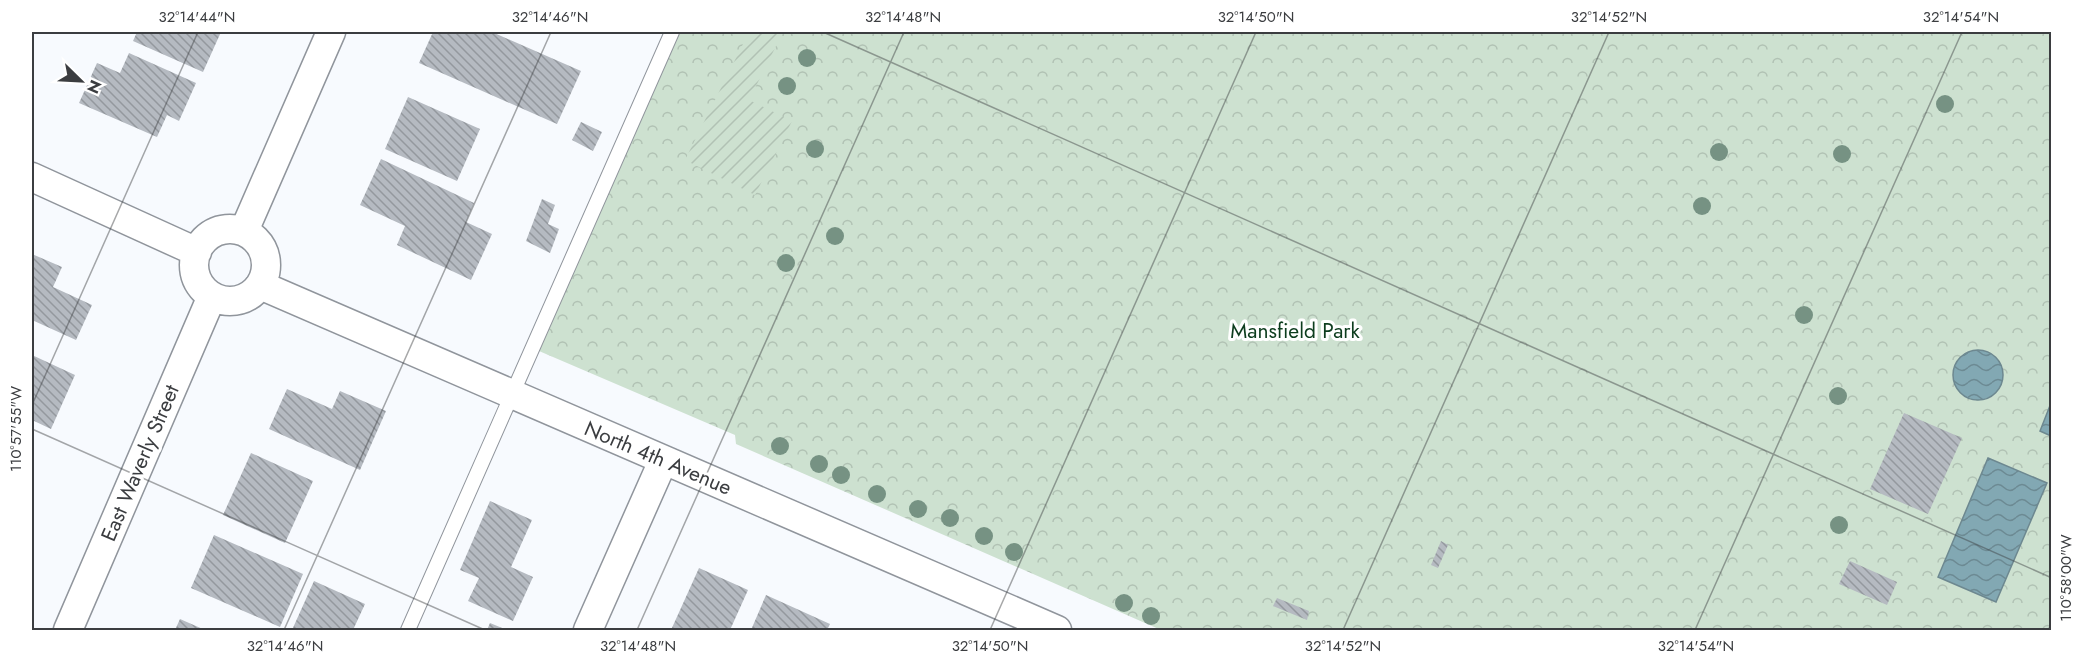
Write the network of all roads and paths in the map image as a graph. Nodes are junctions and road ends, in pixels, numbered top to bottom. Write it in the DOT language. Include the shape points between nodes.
graph roads {
  1 [pos="331,32"];
  2 [pos="672,32"];
  3 [pos="32,177"];
  4 [pos="244,231"];
  5 [pos="197,252"];
  6 [pos="260,285"];
  7 [pos="212,296"];
  8 [pos="512,395"];
  9 [pos="663,461"];
  10 [pos="68,630"];
  11 [pos="408,630"];
  12 [pos="588,630"];
  13 [pos="1057,630"];
  1 -- 4 [label="street"];
  2 -- 8 [label="lane"];
  3 -- 5 [label="street"];
  4 -- 5 [label="street" via="220,230 210,235"];
  4 -- 6 [label="street" via="255,237 266,258"];
  5 -- 7 [label="street" via="197,278"];
  6 -- 7 [label="street" via="235,301"];
  6 -- 8 [label="street, North 4th Avenue"];
  7 -- 10 [label="street, East Waverly Street"];
  8 -- 9 [label="street, North 4th Avenue"];
  8 -- 11 [label="lane"];
  9 -- 12 [label="street"];
  9 -- 13 [label="street, North 4th Avenue"];
}
